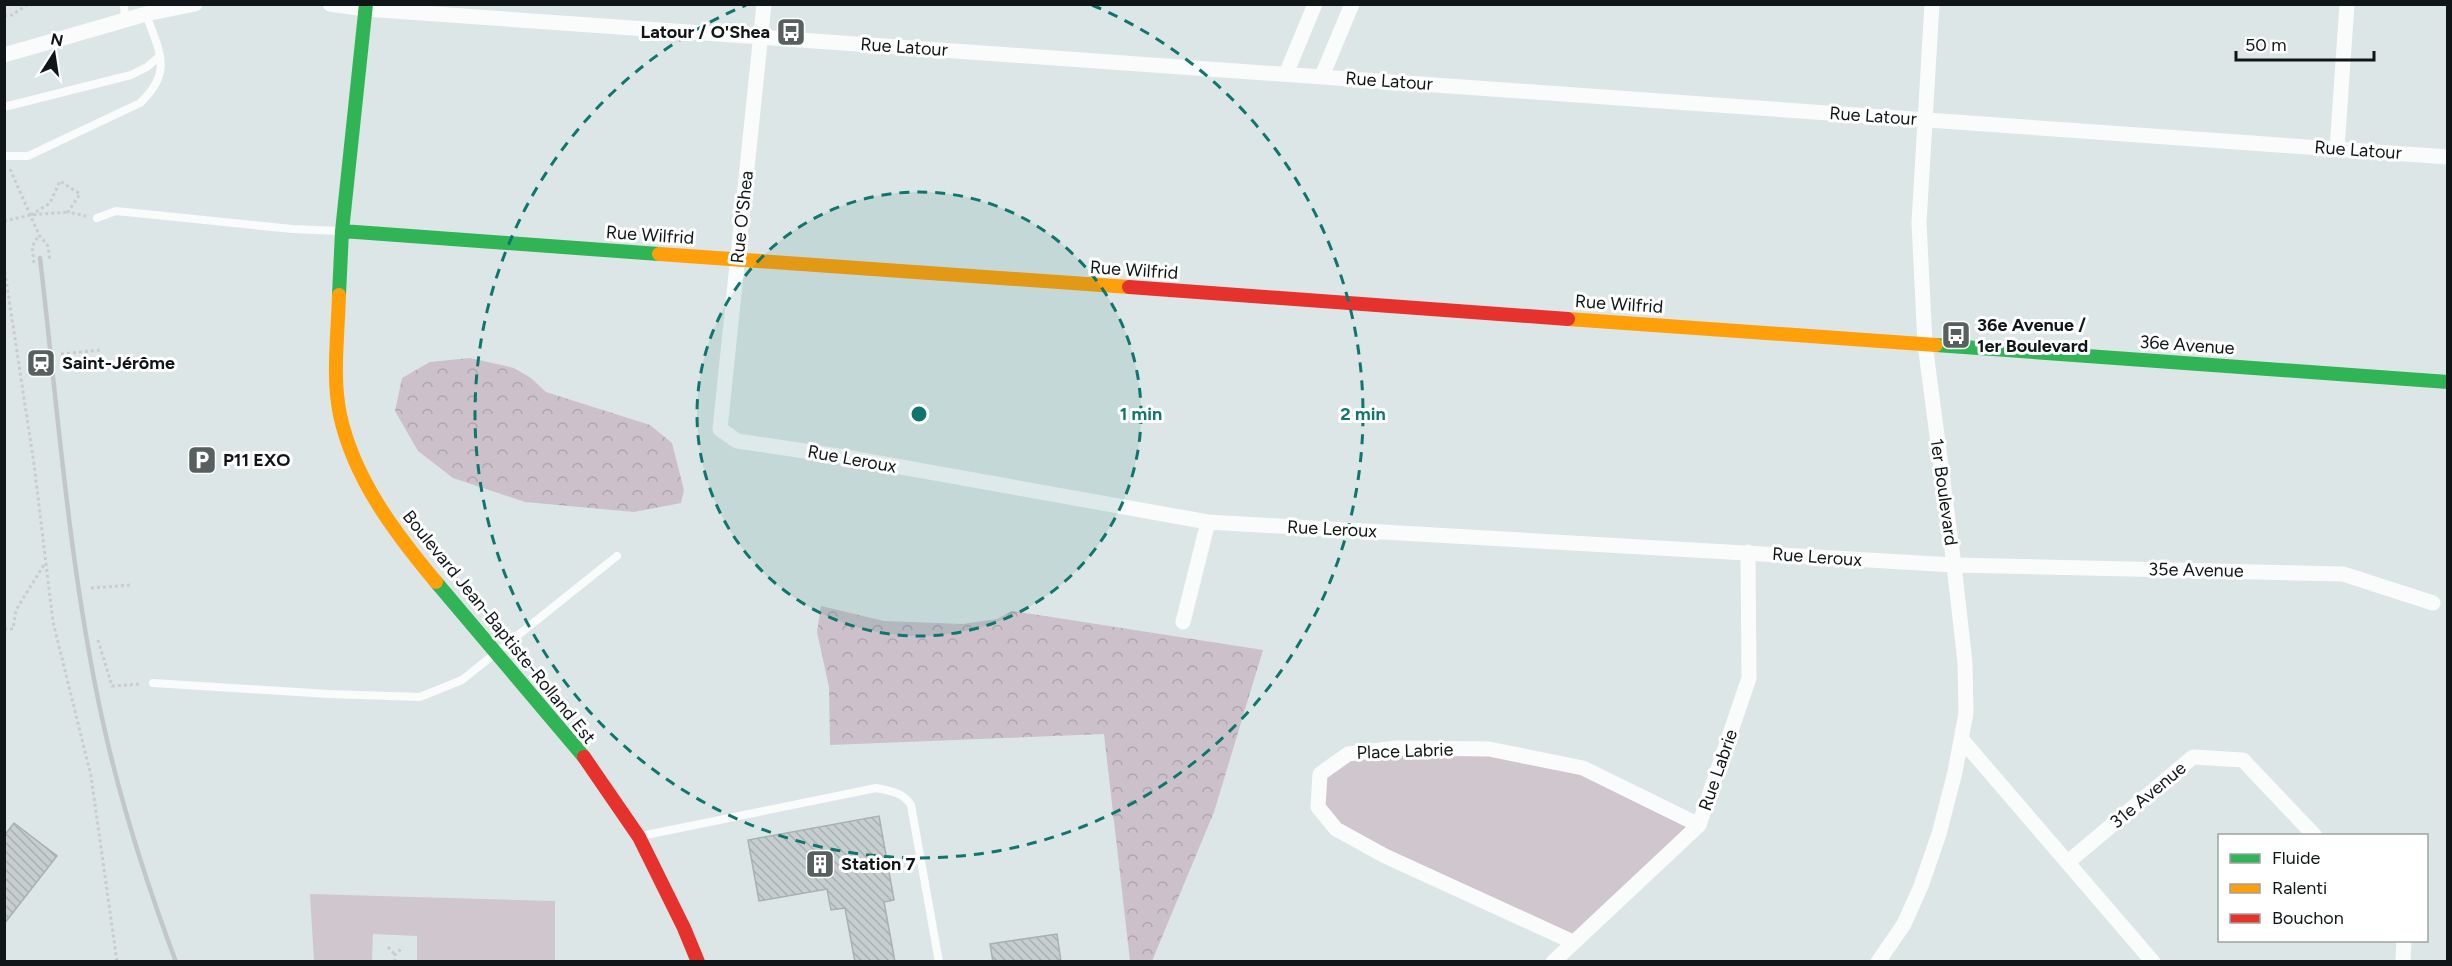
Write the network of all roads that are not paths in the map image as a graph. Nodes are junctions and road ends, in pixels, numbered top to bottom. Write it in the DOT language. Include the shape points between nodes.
graph roads {
  1 [pos="195,4"];
  2 [pos="330,4"];
  3 [pos="764,4"];
  4 [pos="1316,4"];
  5 [pos="1353,4"];
  6 [pos="1932,4"];
  7 [pos="2347,4"];
  8 [pos="365,7"];
  9 [pos="154,10"];
  10 [pos="124,12"];
  11 [pos="761,37"];
  12 [pos="4,56"];
  13 [pos="160,56"];
  14 [pos="1286,74"];
  15 [pos="1322,76"];
  16 [pos="4,107"];
  17 [pos="1924,119"];
  18 [pos="2337,149"];
  19 [pos="5,156"];
  20 [pos="2448,157"];
  21 [pos="97,218"];
  22 [pos="342,231"];
  23 [pos="738,259"];
  24 [pos="1924,344"];
  25 [pos="2448,382"];
  26 [pos="720,429"];
  27 [pos="1208,522"];
  28 [pos="1748,552"];
  29 [pos="617,556"];
  30 [pos="1954,565"];
  31 [pos="2433,603"];
  32 [pos="1183,622"];
  33 [pos="497,652"];
  34 [pos="153,683"];
  35 [pos="1963,741"];
  36 [pos="1699,825"];
  37 [pos="2313,834"];
  38 [pos="639,837"];
  39 [pos="2068,862"];
  40 [pos="1573,942"];
  41 [pos="2404,942"];
  42 [pos="698,962"];
  43 [pos="939,962"];
  44 [pos="1553,962"];
  45 [pos="1878,962"];
  46 [pos="2153,962"];
  47 [pos="2403,962"];
  1 -- 9 [label="street"];
  2 -- 8 [label="street, Rue Latour"];
  3 -- 11 [label="street, Rue O'Shea"];
  4 -- 14 [label="street"];
  5 -- 15 [label="street"];
  6 -- 17 [label="street, 1er Boulevard"];
  7 -- 18 [label="street"];
  8 -- 11 [label="street, Rue Latour"];
  8 -- 22 [label="street, Boulevard Jean-Baptiste-Rolland Est"];
  9 -- 10 [label="street"];
  9 -- 13 [label="lane"];
  10 -- 12 [label="street"];
  11 -- 14 [label="street, Rue Latour"];
  11 -- 23 [label="street, Rue O'Shea"];
  13 -- 16 [label="lane" via="131,75"];
  13 -- 19 [label="lane" via="160,76 153,91 140,103 28,156"];
  14 -- 15 [label="street, Rue Latour"];
  15 -- 17 [label="street, Rue Latour"];
  17 -- 18 [label="street, Rue Latour"];
  17 -- 24 [label="street, 1er Boulevard" via="1919,222"];
  18 -- 20 [label="street, Rue Latour"];
  21 -- 22 [label="lane" via="116,210"];
  22 -- 23 [label="street, Rue Wilfrid"];
  22 -- 33 [label="street, Boulevard Jean-Baptiste-Rolland Est" via="336,371 340,415 357,467 407,549"];
  23 -- 24 [label="street, Rue Wilfrid"];
  23 -- 26 [label="street, Rue O'Shea"];
  24 -- 25 [label="street, 36e Avenue"];
  24 -- 30 [label="street, 1er Boulevard"];
  26 -- 27 [label="street, Rue Leroux" via="737,441"];
  27 -- 28 [label="street, Rue Leroux"];
  27 -- 32 [label="street"];
  28 -- 30 [label="street, Rue Leroux"];
  28 -- 36 [label="street, Rue Labrie" via="1749,678"];
  29 -- 33 [label="lane"];
  30 -- 31 [label="street, 35e Avenue" via="2343,574"];
  30 -- 35 [label="street, 1er Boulevard" via="1965,663"];
  33 -- 34 [label="lane" via="462,680 420,697"];
  33 -- 38 [label="street, Boulevard Jean-Baptiste-Rolland Est" via="578,749"];
  35 -- 39 [label="street"];
  35 -- 45 [label="street, 1er Boulevard" via="1921,886 1904,924"];
  36 -- 40 [label="street, Rue Labrie"];
  36 -- 40 [label="street, Place Labrie" via="1582,768 1489,749 1397,748 1348,754 1320,774 1318,807 1336,829 1385,856"];
  37 -- 39 [label="street, 31e Avenue" via="2243,760 2193,757"];
  38 -- 42 [label="street, Boulevard Jean-Baptiste-Rolland Est"];
  38 -- 43 [label="lane" via="876,788 895,792 911,804"];
  39 -- 46 [label="street"];
  40 -- 44 [label="street, Rue Labrie"];
  41 -- 47 [label="street"];
}
